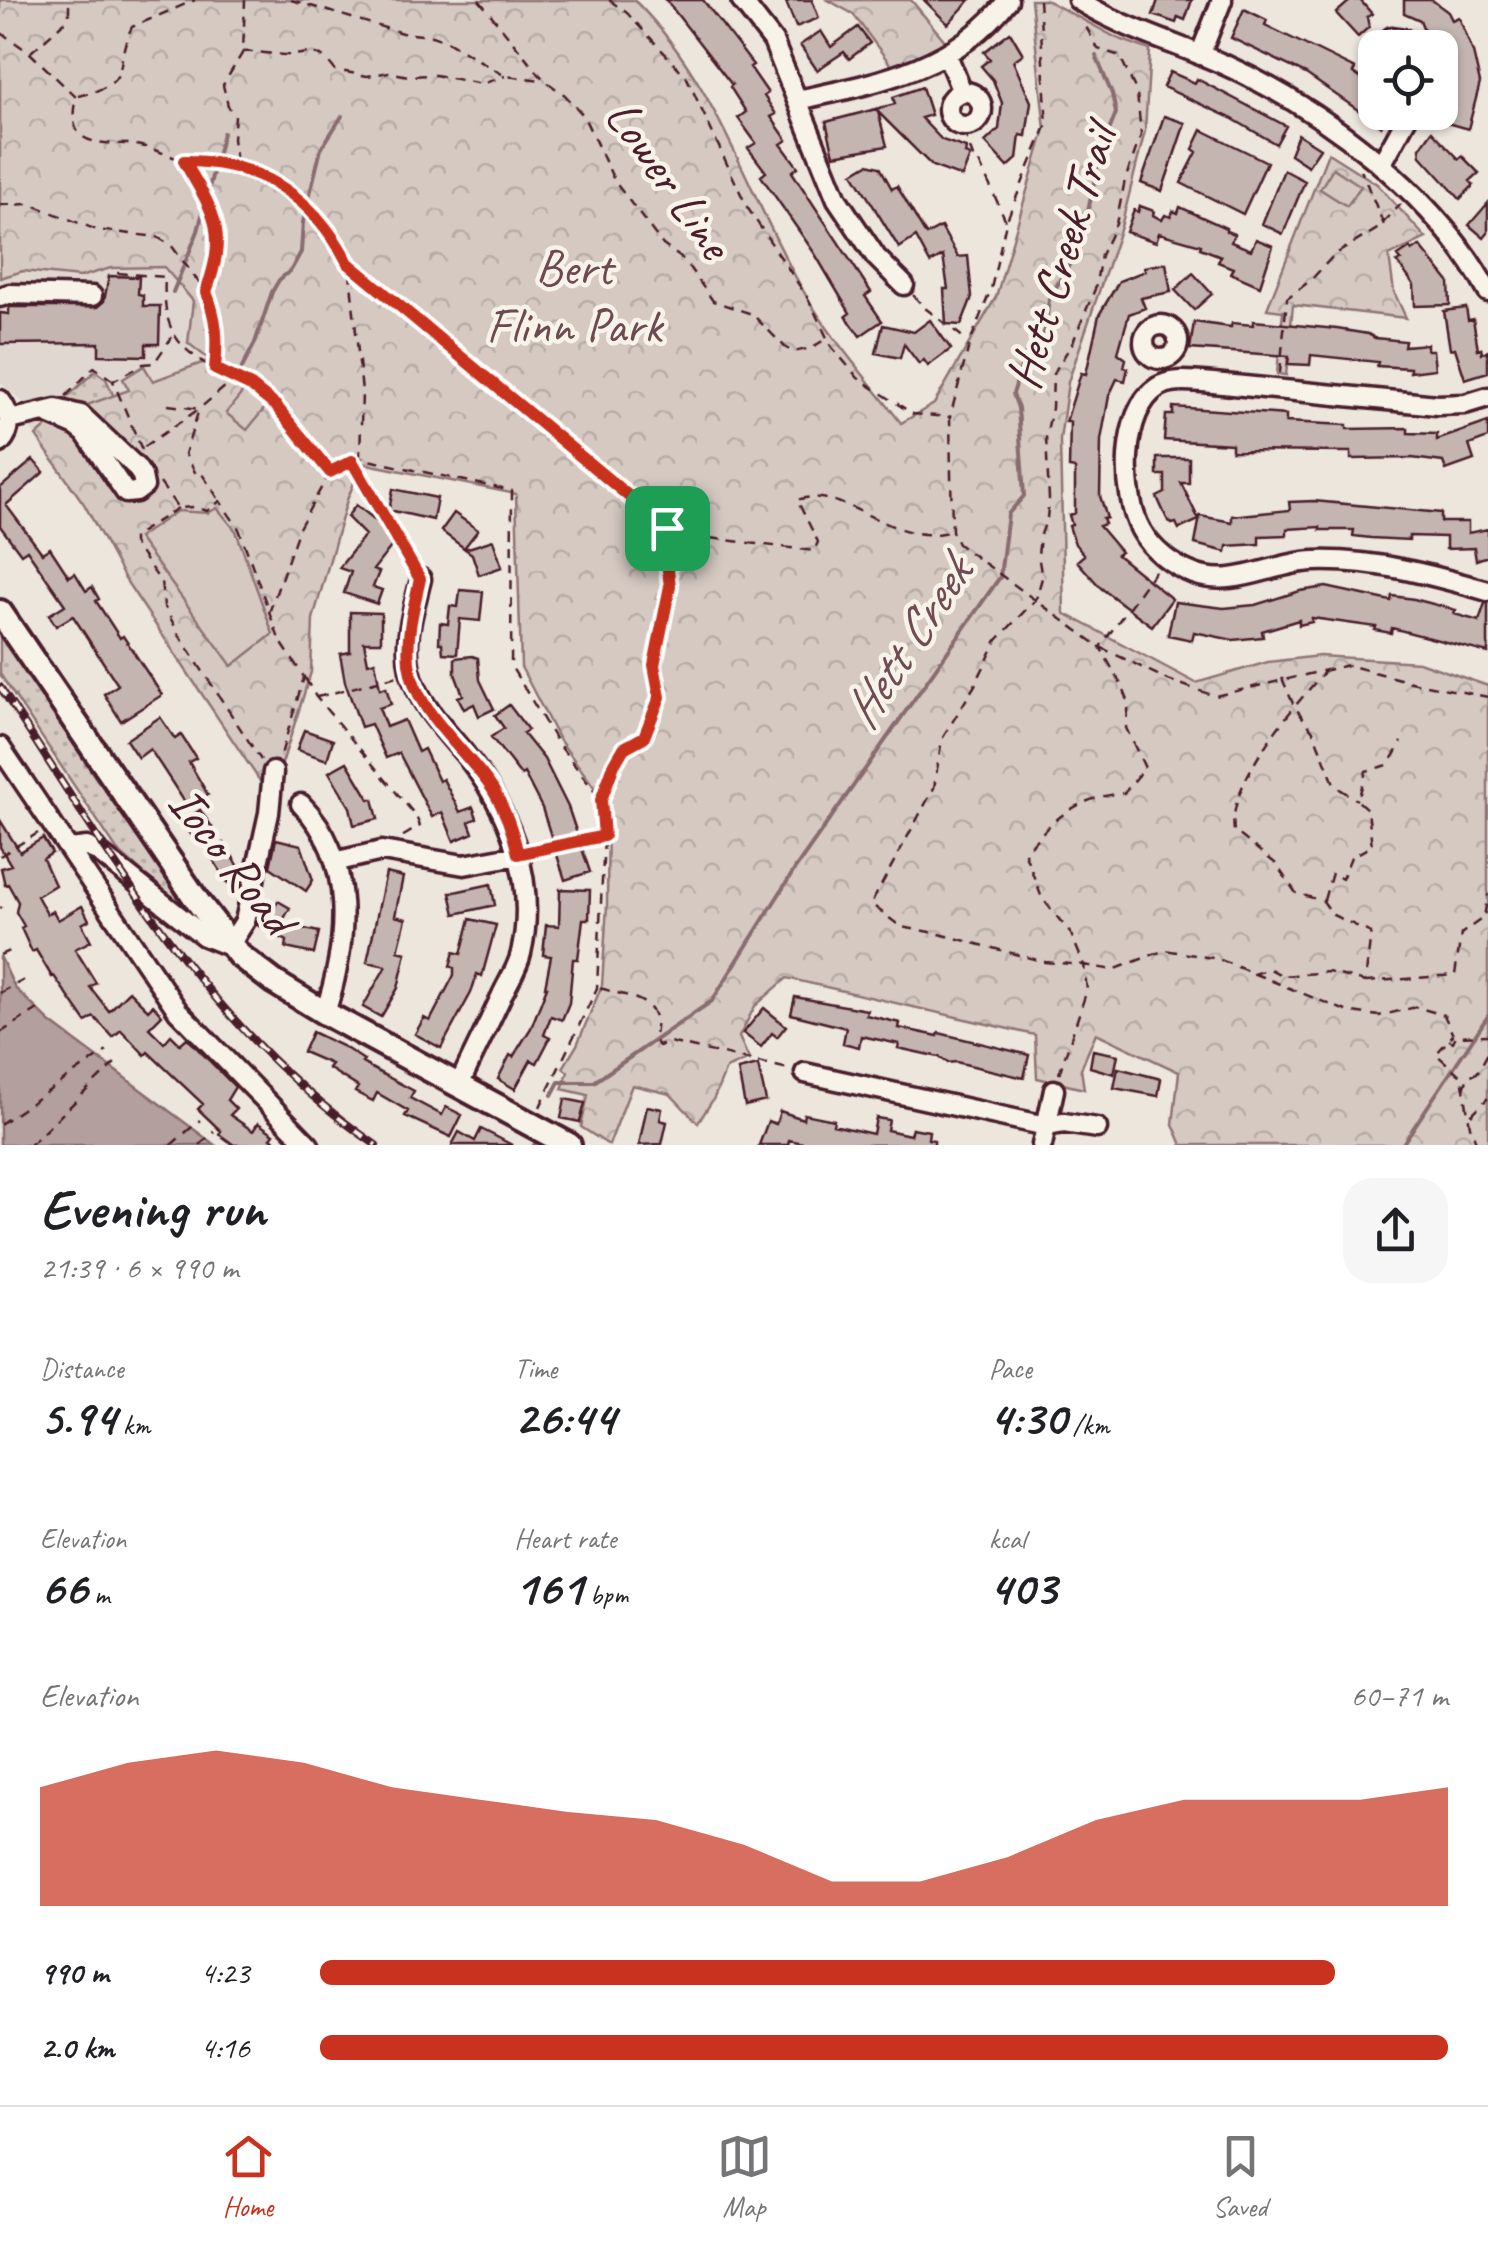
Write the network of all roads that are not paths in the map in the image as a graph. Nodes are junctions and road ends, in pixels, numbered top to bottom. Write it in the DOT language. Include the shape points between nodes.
graph roads {
  1 [pos="741,0"];
  2 [pos="1008,0"];
  3 [pos="1222,0"];
  4 [pos="1080,8"];
  5 [pos="947,55"];
  6 [pos="1200,55"];
  7 [pos="962,92"];
  8 [pos="798,100"];
  9 [pos="1400,130"];
  10 [pos="1381,165"];
  11 [pos="1486,285"];
  12 [pos="904,286"];
  13 [pos="92,296"];
  14 [pos="0,297"];
  15 [pos="1165,359"];
  16 [pos="1171,382"];
  17 [pos="1488,397"];
  18 [pos="0,400"];
  19 [pos="53,407"];
  20 [pos="10,420"];
  21 [pos="0,443"];
  22 [pos="420,579"];
  23 [pos="1488,591"];
  24 [pos="0,612"];
  25 [pos="0,747"];
  26 [pos="273,772"];
  27 [pos="301,804"];
  28 [pos="70,849"];
  29 [pos="518,854"];
  30 [pos="338,860"];
  31 [pos="229,946"];
  32 [pos="326,1012"];
  33 [pos="805,1074"];
  34 [pos="458,1085"];
  35 [pos="1054,1090"];
  36 [pos="1097,1128"];
  37 [pos="1044,1136"];
  38 [pos="309,1145"];
  39 [pos="569,1145"];
  1 -- 8 [label="street" via="773,40"];
  2 -- 5 [label="street"];
  3 -- 6 [label="street"];
  4 -- 6 [label="street"];
  5 -- 7 [label="street"];
  5 -- 8 [label="street" via="866,86"];
  6 -- 10 [label="street" via="1295,101"];
  8 -- 12 [label="street" via="837,199"];
  9 -- 10 [label="street"];
  10 -- 11 [label="street"];
  13 -- 14 [label="street"];
  15 -- 16 [label="street"];
  16 -- 17 [label="street" via="1437,404"];
  16 -- 23 [label="street" via="1137,411 1129,480 1141,530 1179,567 1228,578 1334,562 1413,571"];
  18 -- 20 [label="street"];
  19 -- 19 [label="street" via="85,433 126,493 144,486 136,467 82,414"];
  19 -- 20 [label="street"];
  20 -- 21 [label="street"];
  22 -- 29 [label="street" via="408,645 411,673 428,710 491,787"];
  24 -- 31 [label="main road, Ioco Road"];
  25 -- 28 [label="street"];
  26 -- 31 [label="street" via="245,921"];
  27 -- 30 [label="street"];
  28 -- 31 [label="street" via="97,852 204,936"];
  28 -- 38 [label="street" via="178,1011"];
  29 -- 30 [label="street" via="464,865 370,851"];
  29 -- 34 [label="street" via="526,914 521,955"];
  30 -- 32 [label="street" via="344,911"];
  31 -- 32 [label="main road, Ioco Road"];
  32 -- 34 [label="main road, Ioco Road"];
  33 -- 37 [label="street"];
  34 -- 39 [label="main road, Ioco Road"];
  35 -- 37 [label="street"];
  36 -- 37 [label="street" via="1064,1123"];
}
